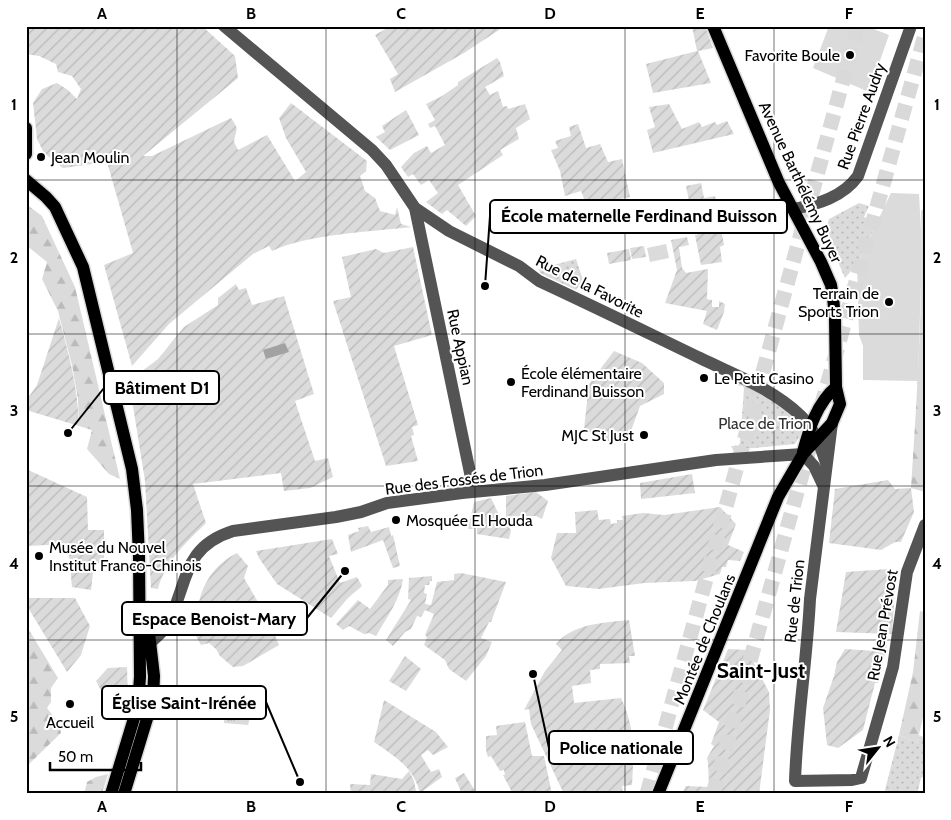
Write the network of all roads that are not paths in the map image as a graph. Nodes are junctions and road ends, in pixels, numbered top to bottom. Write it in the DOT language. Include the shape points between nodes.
graph roads {
  1 [pos="224,26"];
  2 [pos="713,26"];
  3 [pos="911,26"];
  4 [pos="26,128"];
  5 [pos="26,154"];
  6 [pos="26,180"];
  7 [pos="415,208"];
  8 [pos="794,209"];
  9 [pos="836,387"];
  10 [pos="832,424"];
  11 [pos="810,426"];
  12 [pos="818,439"];
  13 [pos="803,454"];
  14 [pos="826,463"];
  15 [pos="823,485"];
  16 [pos="474,492"];
  17 [pos="925,525"];
  18 [pos="145,640"];
  19 [pos="153,700"];
  20 [pos="138,705"];
  21 [pos="795,781"];
  22 [pos="111,794"];
  23 [pos="124,794"];
  24 [pos="658,794"];
  1 -- 7 [label="street, Rue de la Favorite" via="372,150"];
  2 -- 8 [label="main road, Avenue Barthélémy Buyer"];
  3 -- 8 [label="street, Rue Pierre Audry" via="858,176 842,192 817,205"];
  4 -- 5 [label="main road"];
  6 -- 18 [label="main road" via="57,211 83,267 132,469"];
  7 -- 11 [label="street, Rue de la Favorite" via="449,231 519,266 539,281 771,393"];
  7 -- 16 [label="street, Rue Appian"];
  8 -- 9 [label="main road, Avenue Barthélémy Buyer" via="831,285"];
  9 -- 10 [label="main road" via="840,404"];
  9 -- 11 [label="main road" via="828,393"];
  10 -- 12 [label="main road"];
  10 -- 14 [label="street"];
  11 -- 12 [label="street"];
  11 -- 13 [label="main road"];
  12 -- 13 [label="main road"];
  12 -- 14 [label="street"];
  13 -- 15 [label="street" via="814,466"];
  13 -- 16 [label="street, Rue des Fossés de Trion" via="716,460"];
  13 -- 24 [label="main road, Montée de Choulans" via="778,496"];
  14 -- 15 [label="street"];
  15 -- 21 [label="street, Rue de Trion" via="797,728"];
  16 -- 18 [label="street, Rue des Fossés de Trion" via="387,503 362,512 233,531 219,536 198,551 188,567 164,629"];
  17 -- 21 [label="street, Rue Jean Prévost" via="907,572 894,667 861,778"];
  18 -- 19 [label="main road" via="154,676"];
  18 -- 20 [label="main road"];
  19 -- 20 [label="main road"];
  19 -- 23 [label="main road"];
  20 -- 22 [label="main road"];
}
